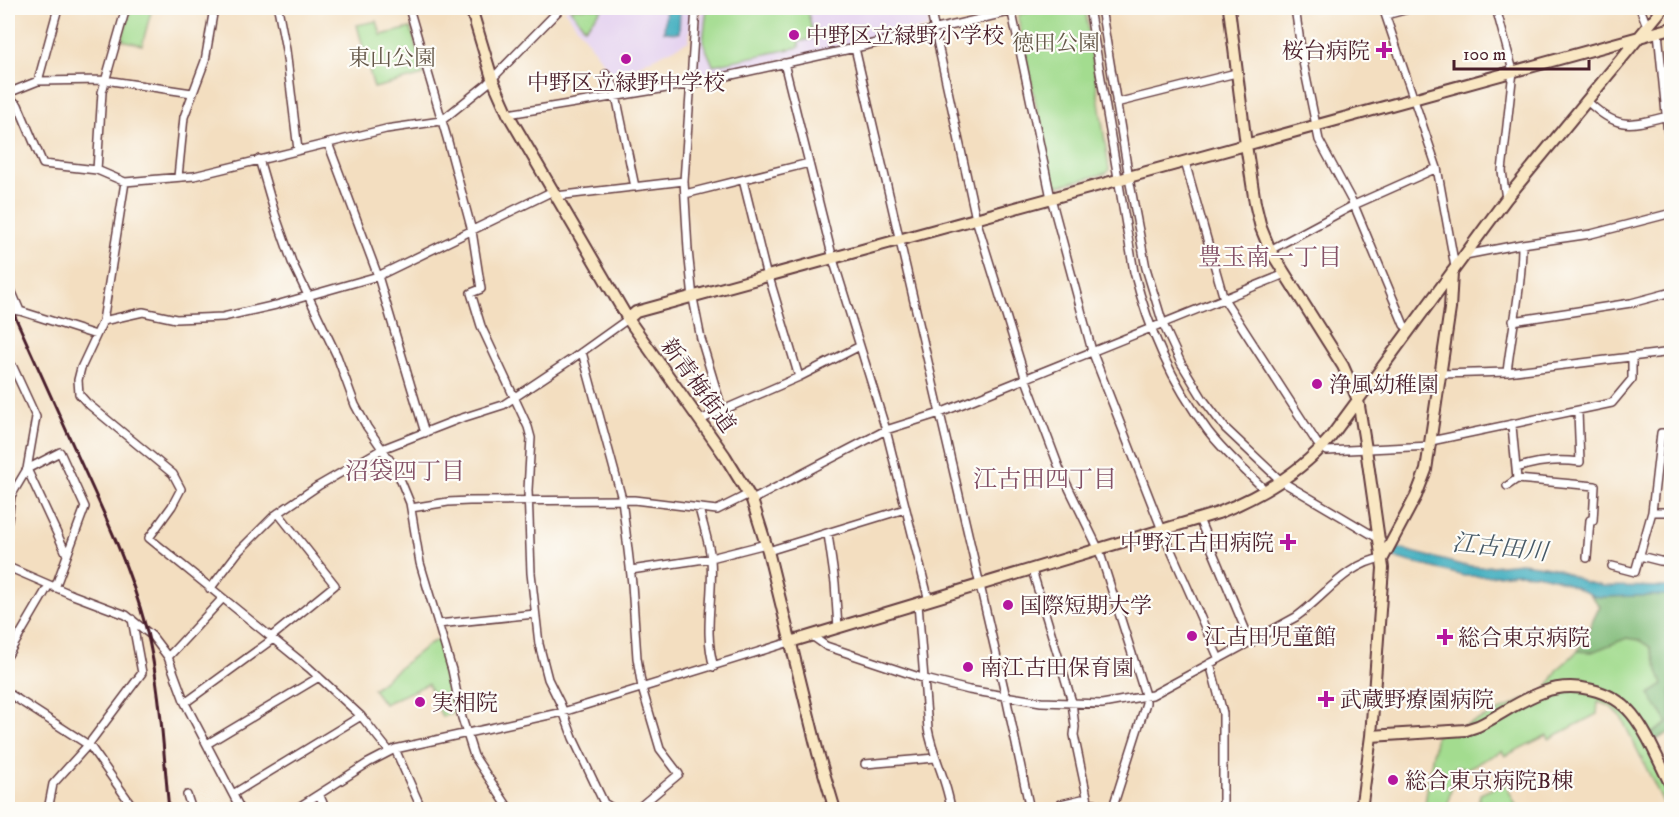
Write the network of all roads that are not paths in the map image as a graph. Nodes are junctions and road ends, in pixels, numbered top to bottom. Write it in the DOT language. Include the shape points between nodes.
graph roads {
  1 [pos="58,8"];
  2 [pos="126,8"];
  3 [pos="214,8"];
  4 [pos="278,8"];
  5 [pos="409,8"];
  6 [pos="471,8"];
  7 [pos="561,8"];
  8 [pos="696,8"];
  9 [pos="930,8"];
  10 [pos="1027,8"];
  11 [pos="1089,8"];
  12 [pos="1101,8"];
  13 [pos="1229,8"];
  14 [pos="1295,8"];
  15 [pos="1412,8"];
  16 [pos="1496,8"];
  17 [pos="1640,8"];
  18 [pos="1663,8"];
  19 [pos="1011,9"];
  20 [pos="1385,11"];
  21 [pos="1647,26"];
  22 [pos="1671,28"];
  23 [pos="935,29"];
  24 [pos="1658,32"];
  25 [pos="1639,37"];
  26 [pos="855,48"];
  27 [pos="784,63"];
  28 [pos="1513,71"];
  29 [pos="1236,73"];
  30 [pos="606,74"];
  31 [pos="105,80"];
  32 [pos="38,81"];
  33 [pos="490,81"];
  34 [pos="691,84"];
  35 [pos="192,93"];
  36 [pos="8,95"];
  37 [pos="616,97"];
  38 [pos="1414,98"];
  39 [pos="1586,100"];
  40 [pos="1116,103"];
  41 [pos="508,114"];
  42 [pos="1669,115"];
  43 [pos="441,121"];
  44 [pos="1316,125"];
  45 [pos="328,143"];
  46 [pos="1246,145"];
  47 [pos="298,150"];
  48 [pos="259,159"];
  49 [pos="1185,162"];
  50 [pos="809,163"];
  51 [pos="1437,168"];
  52 [pos="97,170"];
  53 [pos="1671,174"];
  54 [pos="178,177"];
  55 [pos="1129,178"];
  56 [pos="743,180"];
  57 [pos="1117,180"];
  58 [pos="684,181"];
  59 [pos="125,182"];
  60 [pos="635,187"];
  61 [pos="554,194"];
  62 [pos="685,194"];
  63 [pos="1051,198"];
  64 [pos="1506,199"];
  65 [pos="1353,206"];
  66 [pos="1671,213"];
  67 [pos="975,219"];
  68 [pos="472,231"];
  69 [pos="901,239"];
  70 [pos="1522,244"];
  71 [pos="1270,250"];
  72 [pos="1464,255"];
  73 [pos="833,259"];
  74 [pos="1453,269"];
  75 [pos="1285,274"];
  76 [pos="378,276"];
  77 [pos="768,277"];
  78 [pos="8,283"];
  79 [pos="1671,292"];
  80 [pos="308,296"];
  81 [pos="693,298"];
  82 [pos="1224,299"];
  83 [pos="8,310"];
  84 [pos="20,310"];
  85 [pos="628,319"];
  86 [pos="103,321"];
  87 [pos="1513,321"];
  88 [pos="1162,324"];
  89 [pos="1150,328"];
  90 [pos="1409,329"];
  91 [pos="96,335"];
  92 [pos="860,346"];
  93 [pos="1092,351"];
  94 [pos="582,352"];
  95 [pos="1671,352"];
  96 [pos="1632,357"];
  97 [pos="8,364"];
  98 [pos="1507,372"];
  99 [pos="1441,374"];
  100 [pos="799,377"];
  101 [pos="1025,377"];
  102 [pos="515,398"];
  103 [pos="1358,400"];
  104 [pos="723,412"];
  105 [pos="940,412"];
  106 [pos="1578,412"];
  107 [pos="700,420"];
  108 [pos="1512,426"];
  109 [pos="886,430"];
  110 [pos="425,433"];
  111 [pos="1671,434"];
  112 [pos="1431,443"];
  113 [pos="1321,448"];
  114 [pos="382,449"];
  115 [pos="1366,449"];
  116 [pos="1517,468"];
  117 [pos="27,469"];
  118 [pos="1517,479"];
  119 [pos="1281,481"];
  120 [pos="1506,486"];
  121 [pos="1266,491"];
  122 [pos="750,497"];
  123 [pos="622,499"];
  124 [pos="529,501"];
  125 [pos="411,508"];
  126 [pos="699,508"];
  127 [pos="905,509"];
  128 [pos="1652,512"];
  129 [pos="1671,512"];
  130 [pos="278,513"];
  131 [pos="1199,519"];
  132 [pos="8,520"];
  133 [pos="1162,530"];
  134 [pos="828,534"];
  135 [pos="1385,542"];
  136 [pos="767,548"];
  137 [pos="1099,549"];
  138 [pos="67,555"];
  139 [pos="1640,556"];
  140 [pos="1383,557"];
  141 [pos="711,558"];
  142 [pos="1587,558"];
  143 [pos="1671,562"];
  144 [pos="1612,566"];
  145 [pos="8,567"];
  146 [pos="631,570"];
  147 [pos="1032,570"];
  148 [pos="981,585"];
  149 [pos="52,586"];
  150 [pos="210,589"];
  151 [pos="222,599"];
  152 [pos="924,603"];
  153 [pos="535,614"];
  154 [pos="132,619"];
  155 [pos="438,624"];
  156 [pos="838,628"];
  157 [pos="812,636"];
  158 [pos="272,638"];
  159 [pos="790,642"];
  160 [pos="1251,643"];
  161 [pos="8,655"];
  162 [pos="168,657"];
  163 [pos="1219,659"];
  164 [pos="1210,663"];
  165 [pos="714,666"];
  166 [pos="319,677"];
  167 [pos="925,679"];
  168 [pos="642,688"];
  169 [pos="8,693"];
  170 [pos="1006,697"];
  171 [pos="1146,698"];
  172 [pos="1072,702"];
  173 [pos="185,703"];
  174 [pos="563,712"];
  175 [pos="361,716"];
  176 [pos="467,733"];
  177 [pos="1371,736"];
  178 [pos="207,744"];
  179 [pos="87,745"];
  180 [pos="392,750"];
  181 [pos="935,758"];
  182 [pos="865,764"];
  183 [pos="1671,787"];
  184 [pos="233,794"];
  185 [pos="319,794"];
  186 [pos="187,795"];
  187 [pos="1088,801"];
  188 [pos="1671,805"];
  189 [pos="603,806"];
  190 [pos="834,807"];
  191 [pos="1112,809"];
  192 [pos="48,810"];
  193 [pos="135,810"];
  194 [pos="192,810"];
  195 [pos="241,810"];
  196 [pos="294,810"];
  197 [pos="326,810"];
  198 [pos="422,810"];
  199 [pos="510,810"];
  200 [pos="615,810"];
  201 [pos="636,810"];
  202 [pos="819,810"];
  203 [pos="951,810"];
  204 [pos="1030,810"];
  205 [pos="1062,810"];
  206 [pos="1223,810"];
  207 [pos="1360,810"];
  208 [pos="1663,810"];
  1 -- 32 [label="street"];
  2 -- 31 [label="street"];
  3 -- 35 [label="street" via="205,61"];
  4 -- 47 [label="street"];
  5 -- 43 [label="street"];
  6 -- 33 [label="street, 新青梅街道"];
  7 -- 33 [label="street"];
  8 -- 34 [label="street"];
  9 -- 23 [label="street"];
  10 -- 19 [label="street"];
  11 -- 57 [label="street"];
  12 -- 40 [label="street"];
  13 -- 29 [label="street"];
  14 -- 44 [label="street"];
  15 -- 20 [label="street"];
  16 -- 28 [label="street"];
  17 -- 21 [label="street"];
  18 -- 21 [label="street"];
  19 -- 23 [label="street"];
  19 -- 63 [label="street"];
  20 -- 38 [label="street"];
  21 -- 25 [label="street"];
  22 -- 24 [label="street"];
  23 -- 26 [label="street"];
  23 -- 67 [label="street"];
  24 -- 25 [label="street"];
  24 -- 42 [label="street"];
  25 -- 28 [label="street"];
  25 -- 39 [label="street"];
  26 -- 27 [label="street"];
  26 -- 69 [label="street"];
  27 -- 34 [label="street"];
  27 -- 50 [label="street"];
  28 -- 38 [label="street"];
  28 -- 64 [label="street" via="1502,171"];
  29 -- 40 [label="street"];
  29 -- 46 [label="street"];
  30 -- 37 [label="street"];
  31 -- 32 [label="street"];
  31 -- 35 [label="street"];
  31 -- 52 [label="street"];
  32 -- 36 [label="street"];
  33 -- 41 [label="street, 新青梅街道"];
  33 -- 43 [label="street"];
  34 -- 37 [label="street"];
  34 -- 58 [label="street"];
  35 -- 54 [label="street" via="184,117"];
  36 -- 52 [label="street" via="18,105 43,164"];
  37 -- 41 [label="street"];
  37 -- 60 [label="street"];
  38 -- 44 [label="street"];
  38 -- 51 [label="street"];
  39 -- 42 [label="street" via="1602,115 1627,124"];
  39 -- 64 [label="street"];
  40 -- 55 [label="street"];
  41 -- 61 [label="street, 新青梅街道"];
  42 -- 53 [label="street"];
  43 -- 45 [label="street"];
  43 -- 68 [label="street"];
  44 -- 46 [label="street"];
  44 -- 65 [label="street" via="1319,140"];
  45 -- 47 [label="street"];
  45 -- 76 [label="street"];
  46 -- 49 [label="street"];
  46 -- 71 [label="street" via="1255,202"];
  47 -- 48 [label="street"];
  48 -- 54 [label="street"];
  48 -- 80 [label="street" via="292,262"];
  49 -- 55 [label="street"];
  49 -- 82 [label="street"];
  50 -- 56 [label="street"];
  50 -- 73 [label="street"];
  51 -- 65 [label="street"];
  51 -- 74 [label="street"];
  52 -- 59 [label="street"];
  54 -- 59 [label="street"];
  55 -- 57 [label="street"];
  55 -- 88 [label="street" via="1146,268"];
  56 -- 62 [label="street"];
  56 -- 77 [label="street"];
  57 -- 63 [label="street"];
  57 -- 89 [label="street" via="1134,272"];
  58 -- 60 [label="street"];
  58 -- 62 [label="street"];
  59 -- 86 [label="street"];
  60 -- 61 [label="street"];
  61 -- 68 [label="street"];
  61 -- 85 [label="street, 新青梅街道"];
  62 -- 81 [label="street"];
  63 -- 67 [label="street"];
  63 -- 93 [label="street"];
  64 -- 72 [label="street"];
  65 -- 71 [label="street"];
  65 -- 90 [label="street"];
  66 -- 70 [label="street" via="1591,234"];
  67 -- 69 [label="street"];
  67 -- 101 [label="street"];
  68 -- 76 [label="street"];
  68 -- 102 [label="street" via="481,289 471,293 481,326"];
  69 -- 73 [label="street"];
  69 -- 105 [label="street"];
  70 -- 72 [label="street"];
  70 -- 87 [label="street" via="1522,272"];
  71 -- 75 [label="street"];
  72 -- 74 [label="street"];
  73 -- 77 [label="street"];
  73 -- 92 [label="street"];
  74 -- 90 [label="street"];
  74 -- 99 [label="street"];
  75 -- 82 [label="street"];
  75 -- 103 [label="street" via="1343,366"];
  76 -- 80 [label="street"];
  76 -- 110 [label="street"];
  77 -- 81 [label="street"];
  77 -- 100 [label="street"];
  78 -- 84 [label="street"];
  79 -- 87 [label="street" via="1631,303"];
  80 -- 86 [label="street" via="223,317 176,319 143,312"];
  80 -- 114 [label="street" via="355,405"];
  81 -- 85 [label="street" via="636,312"];
  81 -- 104 [label="street"];
  82 -- 88 [label="street"];
  82 -- 113 [label="street"];
  83 -- 84 [label="street"];
  84 -- 91 [label="street"];
  85 -- 94 [label="street"];
  85 -- 107 [label="street, 新青梅街道"];
  86 -- 91 [label="street"];
  87 -- 98 [label="street"];
  88 -- 89 [label="street"];
  88 -- 119 [label="street" via="1188,377 1208,406 1225,428"];
  89 -- 93 [label="street"];
  89 -- 121 [label="street" via="1182,391 1209,432"];
  90 -- 103 [label="street"];
  91 -- 150 [label="street" via="81,368 79,394 172,474 181,489 149,538"];
  92 -- 100 [label="street"];
  92 -- 109 [label="street"];
  93 -- 101 [label="street"];
  93 -- 133 [label="street"];
  94 -- 102 [label="street"];
  94 -- 123 [label="street"];
  95 -- 96 [label="street"];
  96 -- 98 [label="street"];
  96 -- 106 [label="street" via="1632,380 1612,403"];
  97 -- 117 [label="street" via="14,368 36,417"];
  98 -- 99 [label="street"];
  99 -- 112 [label="street"];
  100 -- 104 [label="street"];
  101 -- 105 [label="street"];
  101 -- 137 [label="street" via="1060,470"];
  102 -- 110 [label="street"];
  102 -- 124 [label="street" via="531,438"];
  103 -- 113 [label="street"];
  103 -- 115 [label="street"];
  104 -- 107 [label="street"];
  105 -- 109 [label="street"];
  105 -- 148 [label="street"];
  106 -- 108 [label="street"];
  106 -- 116 [label="street" via="1580,462 1534,462"];
  107 -- 122 [label="street, 新青梅街道"];
  108 -- 112 [label="street"];
  108 -- 116 [label="street"];
  109 -- 122 [label="street"];
  109 -- 127 [label="street"];
  110 -- 114 [label="street"];
  111 -- 128 [label="street" via="1660,433"];
  112 -- 115 [label="street"];
  112 -- 135 [label="street" via="1421,485"];
  113 -- 115 [label="street"];
  113 -- 119 [label="street"];
  114 -- 125 [label="street" via="396,469"];
  114 -- 130 [label="street"];
  115 -- 135 [label="street"];
  116 -- 118 [label="street"];
  117 -- 132 [label="street" via="11,496"];
  117 -- 138 [label="street"];
  117 -- 138 [label="street" via="60,452 85,507"];
  118 -- 120 [label="street"];
  118 -- 142 [label="street" via="1596,486"];
  119 -- 121 [label="street"];
  119 -- 135 [label="street"];
  121 -- 131 [label="street"];
  122 -- 126 [label="street" via="717,510"];
  122 -- 136 [label="street, 新青梅街道"];
  123 -- 124 [label="street"];
  123 -- 126 [label="street"];
  123 -- 146 [label="street"];
  124 -- 125 [label="street" via="448,502"];
  124 -- 153 [label="street"];
  125 -- 155 [label="street" via="413,533"];
  126 -- 141 [label="street"];
  127 -- 134 [label="street"];
  127 -- 152 [label="street"];
  128 -- 129 [label="street"];
  128 -- 139 [label="street"];
  130 -- 150 [label="street" via="239,551"];
  130 -- 158 [label="street" via="335,585"];
  131 -- 133 [label="street"];
  131 -- 160 [label="street"];
  133 -- 137 [label="street"];
  133 -- 163 [label="street"];
  134 -- 136 [label="street"];
  134 -- 156 [label="street"];
  135 -- 140 [label="street"];
  136 -- 141 [label="street"];
  136 -- 159 [label="street, 新青梅街道"];
  137 -- 147 [label="street"];
  137 -- 171 [label="street"];
  138 -- 149 [label="street"];
  139 -- 143 [label="street"];
  139 -- 144 [label="street" via="1635,572"];
  140 -- 160 [label="street" via="1340,577 1310,607"];
  140 -- 177 [label="street"];
  141 -- 146 [label="street"];
  141 -- 165 [label="street" via="709,651"];
  145 -- 149 [label="street"];
  146 -- 168 [label="street"];
  147 -- 148 [label="street"];
  147 -- 172 [label="street"];
  148 -- 152 [label="street"];
  148 -- 170 [label="street"];
  149 -- 154 [label="street"];
  149 -- 161 [label="street"];
  150 -- 151 [label="street"];
  151 -- 158 [label="street"];
  151 -- 162 [label="street"];
  152 -- 156 [label="street"];
  152 -- 167 [label="street"];
  153 -- 155 [label="street"];
  153 -- 174 [label="street" via="548,678"];
  154 -- 162 [label="street"];
  154 -- 179 [label="street" via="142,673"];
  155 -- 176 [label="street"];
  156 -- 157 [label="street"];
  157 -- 159 [label="street"];
  157 -- 167 [label="street" via="826,646"];
  158 -- 166 [label="street"];
  158 -- 173 [label="street"];
  159 -- 165 [label="street"];
  159 -- 190 [label="street, 新青梅街道"];
  160 -- 163 [label="street"];
  162 -- 173 [label="street"];
  163 -- 164 [label="street"];
  164 -- 171 [label="street"];
  164 -- 206 [label="street" via="1224,713"];
  165 -- 168 [label="street"];
  166 -- 175 [label="street"];
  166 -- 178 [label="street"];
  167 -- 170 [label="street"];
  167 -- 181 [label="street" via="928,729"];
  168 -- 174 [label="street"];
  168 -- 201 [label="street" via="660,749 679,774"];
  169 -- 179 [label="street"];
  170 -- 172 [label="street"];
  170 -- 204 [label="street"];
  171 -- 172 [label="street" via="1102,704"];
  171 -- 191 [label="street"];
  172 -- 187 [label="street" via="1074,735"];
  173 -- 178 [label="street"];
  174 -- 176 [label="street"];
  174 -- 189 [label="street"];
  175 -- 180 [label="street"];
  175 -- 184 [label="street"];
  176 -- 180 [label="street"];
  176 -- 199 [label="street" via="474,756"];
  177 -- 183 [label="street" via="1466,730 1545,691 1589,689 1615,700 1633,715"];
  177 -- 207 [label="street"];
  178 -- 184 [label="street"];
  179 -- 192 [label="street" via="51,787"];
  179 -- 193 [label="street"];
  180 -- 185 [label="street"];
  180 -- 198 [label="street"];
  181 -- 182 [label="street"];
  181 -- 203 [label="street" via="950,796"];
  184 -- 195 [label="street"];
  185 -- 196 [label="street"];
  185 -- 197 [label="street"];
  186 -- 194 [label="street"];
  187 -- 191 [label="street"];
  187 -- 205 [label="street" via="1061,804"];
  188 -- 208 [label="street"];
  189 -- 200 [label="street"];
  190 -- 202 [label="street"];
}
